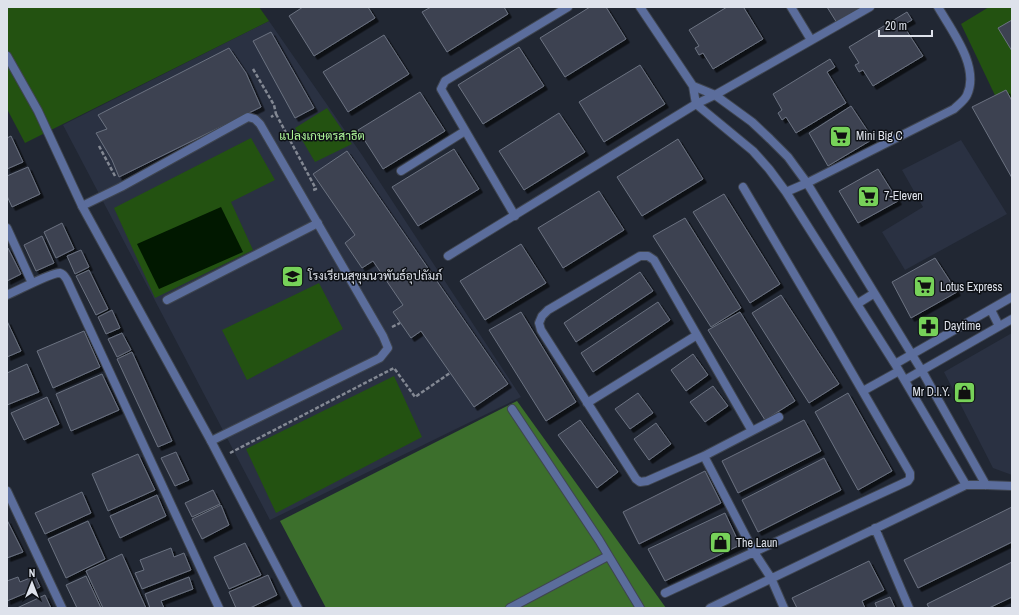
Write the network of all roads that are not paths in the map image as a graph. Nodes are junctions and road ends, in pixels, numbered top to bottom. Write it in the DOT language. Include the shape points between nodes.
graph roads {
  1 [pos="568,7"];
  2 [pos="640,7"];
  3 [pos="791,7"];
  4 [pos="870,7"];
  5 [pos="938,7"];
  6 [pos="811,40"];
  7 [pos="7,56"];
  8 [pos="694,86"];
  9 [pos="714,95"];
  10 [pos="696,104"];
  11 [pos="465,131"];
  12 [pos="401,172"];
  13 [pos="806,183"];
  14 [pos="743,187"];
  15 [pos="786,192"];
  16 [pos="82,206"];
  17 [pos="515,216"];
  18 [pos="318,222"];
  19 [pos="7,228"];
  20 [pos="448,256"];
  21 [pos="32,283"];
  22 [pos="873,294"];
  23 [pos="7,295"];
  24 [pos="1012,297"];
  25 [pos="167,300"];
  26 [pos="857,304"];
  27 [pos="991,310"];
  28 [pos="1012,318"];
  29 [pos="1000,326"];
  30 [pos="697,335"];
  31 [pos="911,355"];
  32 [pos="897,367"];
  33 [pos="922,371"];
  34 [pos="905,380"];
  35 [pos="863,391"];
  36 [pos="587,402"];
  37 [pos="512,409"];
  38 [pos="779,417"];
  39 [pos="752,431"];
  40 [pos="211,441"];
  41 [pos="704,456"];
  42 [pos="966,484"];
  43 [pos="986,485"];
  44 [pos="1012,486"];
  45 [pos="7,491"];
  46 [pos="875,528"];
  47 [pos="754,552"];
  48 [pos="608,556"];
  49 [pos="771,578"];
  50 [pos="665,593"];
  51 [pos="62,608"];
  52 [pos="219,608"];
  53 [pos="298,608"];
  54 [pos="510,608"];
  55 [pos="640,608"];
  56 [pos="710,608"];
  57 [pos="784,608"];
  58 [pos="909,608"];
  1 -- 11 [label="street" via="445,82 441,89"];
  2 -- 8 [label="street"];
  3 -- 6 [label="street"];
  4 -- 6 [label="street"];
  5 -- 13 [label="street" via="965,53 971,76 967,96 954,109"];
  6 -- 9 [label="street"];
  7 -- 16 [label="street" via="38,111"];
  8 -- 9 [label="street"];
  8 -- 10 [label="street"];
  9 -- 10 [label="street"];
  9 -- 13 [label="street" via="752,122 770,139 788,157"];
  10 -- 15 [label="street" via="754,151"];
  10 -- 17 [label="street"];
  11 -- 12 [label="street"];
  11 -- 17 [label="street"];
  13 -- 15 [label="street"];
  13 -- 22 [label="street"];
  14 -- 35 [label="street"];
  15 -- 26 [label="street"];
  16 -- 18 [label="street" via="248,118 255,119 260,124"];
  16 -- 40 [label="street"];
  17 -- 20 [label="street"];
  18 -- 25 [label="street"];
  18 -- 40 [label="street" via="384,336 388,348 380,358"];
  19 -- 21 [label="street"];
  21 -- 23 [label="street"];
  21 -- 52 [label="street" via="59,273 67,280"];
  22 -- 26 [label="street"];
  22 -- 31 [label="street"];
  24 -- 27 [label="street"];
  26 -- 32 [label="street"];
  27 -- 29 [label="street"];
  27 -- 31 [label="street"];
  28 -- 29 [label="street"];
  29 -- 33 [label="street"];
  30 -- 36 [label="street"];
  30 -- 36 [label="street" via="654,260 648,256 640,256 548,310 539,322 541,330"];
  30 -- 39 [label="street"];
  31 -- 32 [label="street"];
  31 -- 33 [label="street"];
  32 -- 34 [label="street"];
  32 -- 35 [label="street"];
  33 -- 34 [label="street"];
  33 -- 43 [label="street"];
  34 -- 42 [label="street"];
  35 -- 47 [label="street" via="910,473 908,481"];
  36 -- 41 [label="street" via="640,482"];
  37 -- 48 [label="street"];
  38 -- 39 [label="street"];
  39 -- 41 [label="street"];
  40 -- 53 [label="street"];
  41 -- 47 [label="street"];
  42 -- 43 [label="street"];
  42 -- 46 [label="street"];
  43 -- 44 [label="street"];
  45 -- 51 [label="street"];
  46 -- 49 [label="street"];
  46 -- 58 [label="street"];
  47 -- 49 [label="street"];
  47 -- 50 [label="street"];
  48 -- 54 [label="street"];
  48 -- 55 [label="street"];
  49 -- 56 [label="street"];
  49 -- 57 [label="street"];
}
